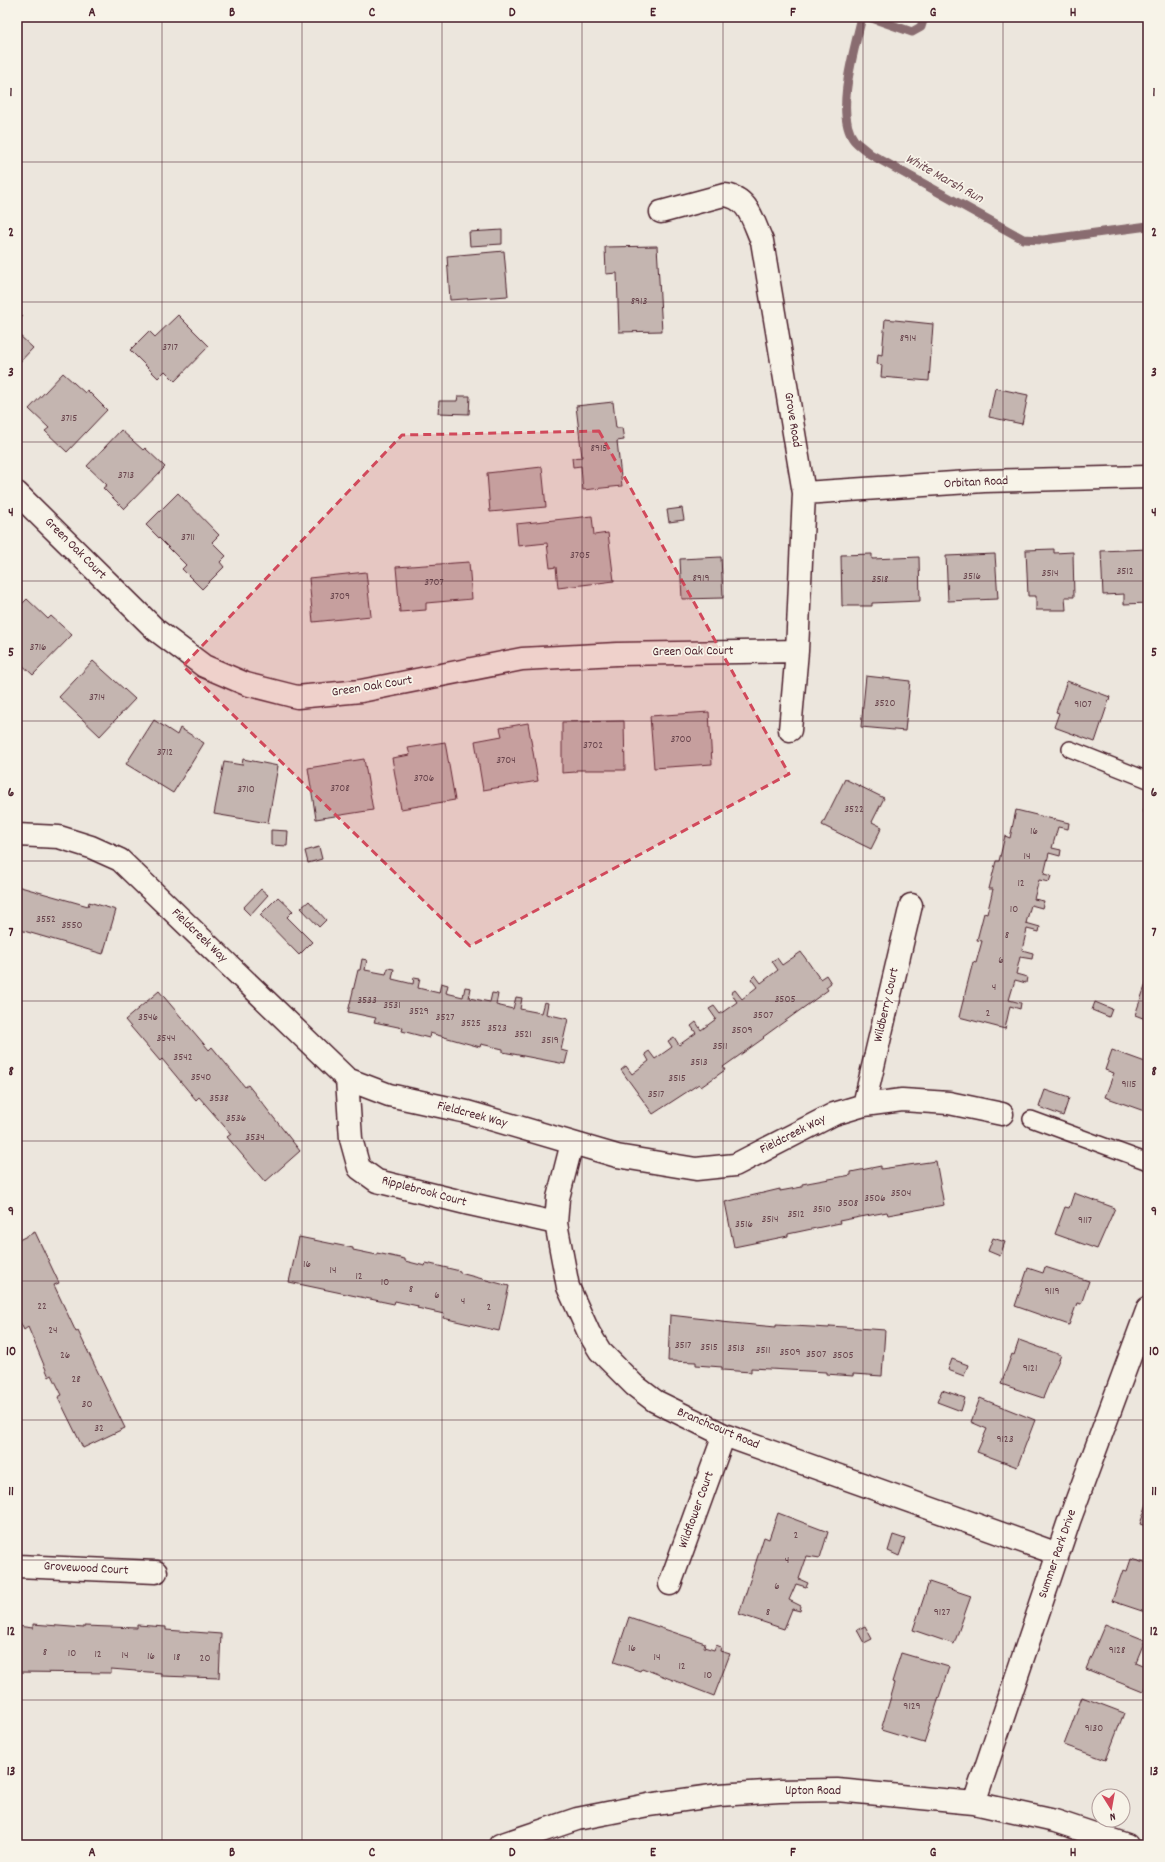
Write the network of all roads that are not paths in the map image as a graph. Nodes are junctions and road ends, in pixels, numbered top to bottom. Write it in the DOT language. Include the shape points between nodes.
graph roads {
  1 [pos="661,212"];
  2 [pos="1148,477"];
  3 [pos="17,493"];
  4 [pos="804,493"];
  5 [pos="797,651"];
  6 [pos="790,730"];
  7 [pos="1070,749"];
  8 [pos="1148,780"];
  9 [pos="17,835"];
  10 [pos="911,905"];
  11 [pos="347,1079"];
  12 [pos="864,1105"];
  13 [pos="1002,1114"];
  14 [pos="1031,1119"];
  15 [pos="572,1143"];
  16 [pos="1148,1162"];
  17 [pos="556,1223"];
  18 [pos="1148,1308"];
  19 [pos="724,1435"];
  20 [pos="1058,1554"];
  21 [pos="17,1566"];
  22 [pos="156,1572"];
  23 [pos="670,1584"];
  24 [pos="974,1803"];
  25 [pos="500,1845"];
  26 [pos="1127,1845"];
  1 -- 4 [label="street, Grove Road" via="724,195 744,203 762,241 766,257"];
  2 -- 4 [label="street, Orbitan Road" via="984,482"];
  3 -- 5 [label="street, Green Oak Court" via="156,630 204,666 246,684 297,697 361,691 522,659 617,654"];
  4 -- 5 [label="street, Grove Road"];
  5 -- 6 [label="street, Grove Road"];
  7 -- 8 [label="lane"];
  9 -- 11 [label="street, Fieldcreek Way" via="59,837 120,860"];
  10 -- 12 [label="street, Wildberry Court"];
  11 -- 15 [label="street, Fieldcreek Way" via="389,1096 467,1112"];
  11 -- 17 [label="street, Ripplebrook Court" via="351,1140 359,1168 377,1181"];
  12 -- 13 [label="street, Fieldcreek Way" via="902,1100 949,1103"];
  12 -- 15 [label="street, Fieldcreek Way" via="834,1114 735,1165 696,1169 617,1156"];
  14 -- 16 [label="lane"];
  15 -- 17 [label="street, Branchcourt Road" via="558,1198"];
  17 -- 19 [label="street, Branchcourt Road" via="568,1287 600,1351 634,1385 655,1401"];
  18 -- 20 [label="street, Summer Park Drive"];
  19 -- 20 [label="street, Branchcourt Road"];
  19 -- 23 [label="street, Wildflower Court"];
  20 -- 24 [label="street, Summer Park Drive"];
  21 -- 22 [label="street, Grovewood Court"];
  24 -- 25 [label="street, Upton Road" via="837,1790 718,1795 577,1819"];
  24 -- 26 [label="street, Upton Road" via="1054,1822"];
}
